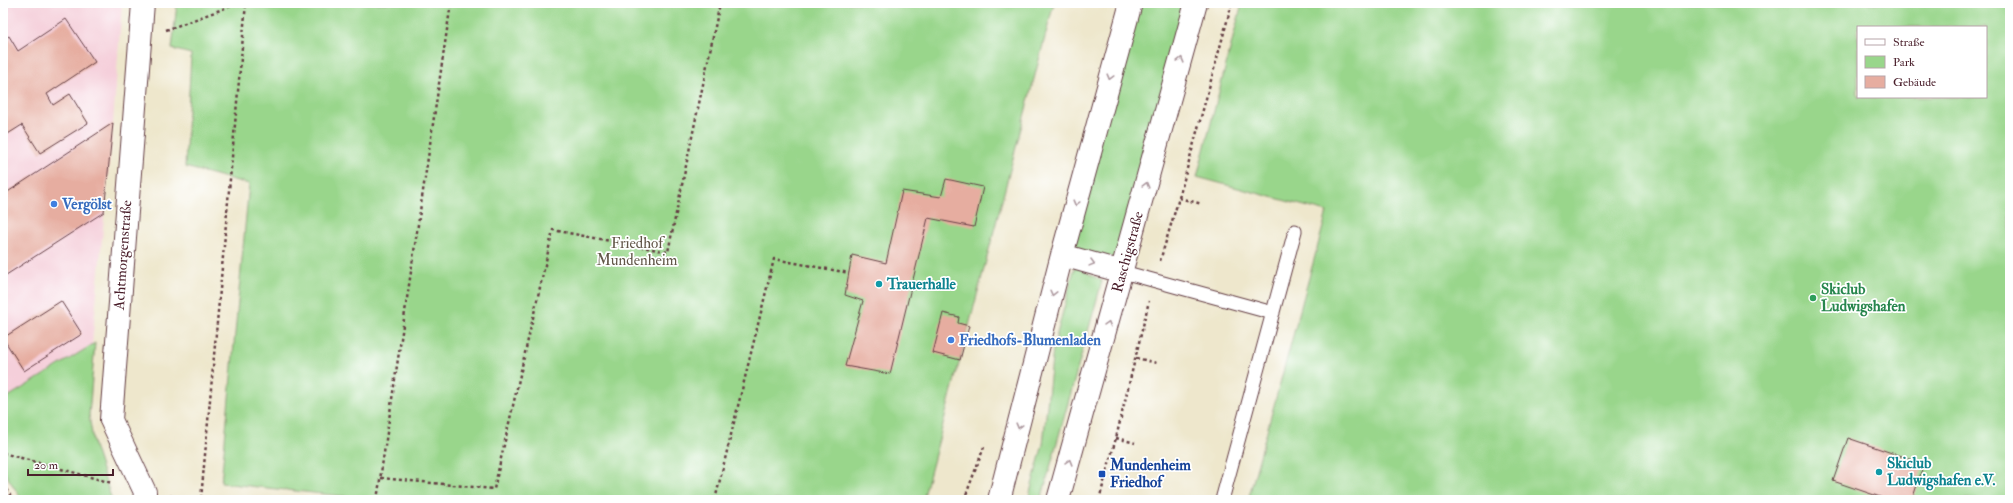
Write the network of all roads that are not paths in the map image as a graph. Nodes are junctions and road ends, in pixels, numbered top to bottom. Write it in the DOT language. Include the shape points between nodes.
graph roads {
  1 [pos="143,3"];
  2 [pos="1130,3"];
  3 [pos="1196,3"];
  4 [pos="1295,231"];
  5 [pos="1062,255"];
  6 [pos="1123,272"];
  7 [pos="1273,313"];
  8 [pos="144,496"];
  9 [pos="999,500"];
  10 [pos="1058,500"];
  11 [pos="1222,500"];
  1 -- 8 [label="street, Achtmorgenstraße" via="111,420"];
  2 -- 5 [label="street, one-way"];
  6 -- 3 [label="street, Raschigstraße, one-way"];
  4 -- 7 [label="lane"];
  5 -- 6 [label="street, one-way"];
  5 -- 9 [label="street, one-way"];
  6 -- 7 [label="lane"];
  10 -- 6 [label="street, Raschigstraße, one-way"];
  7 -- 11 [label="lane"];
}
